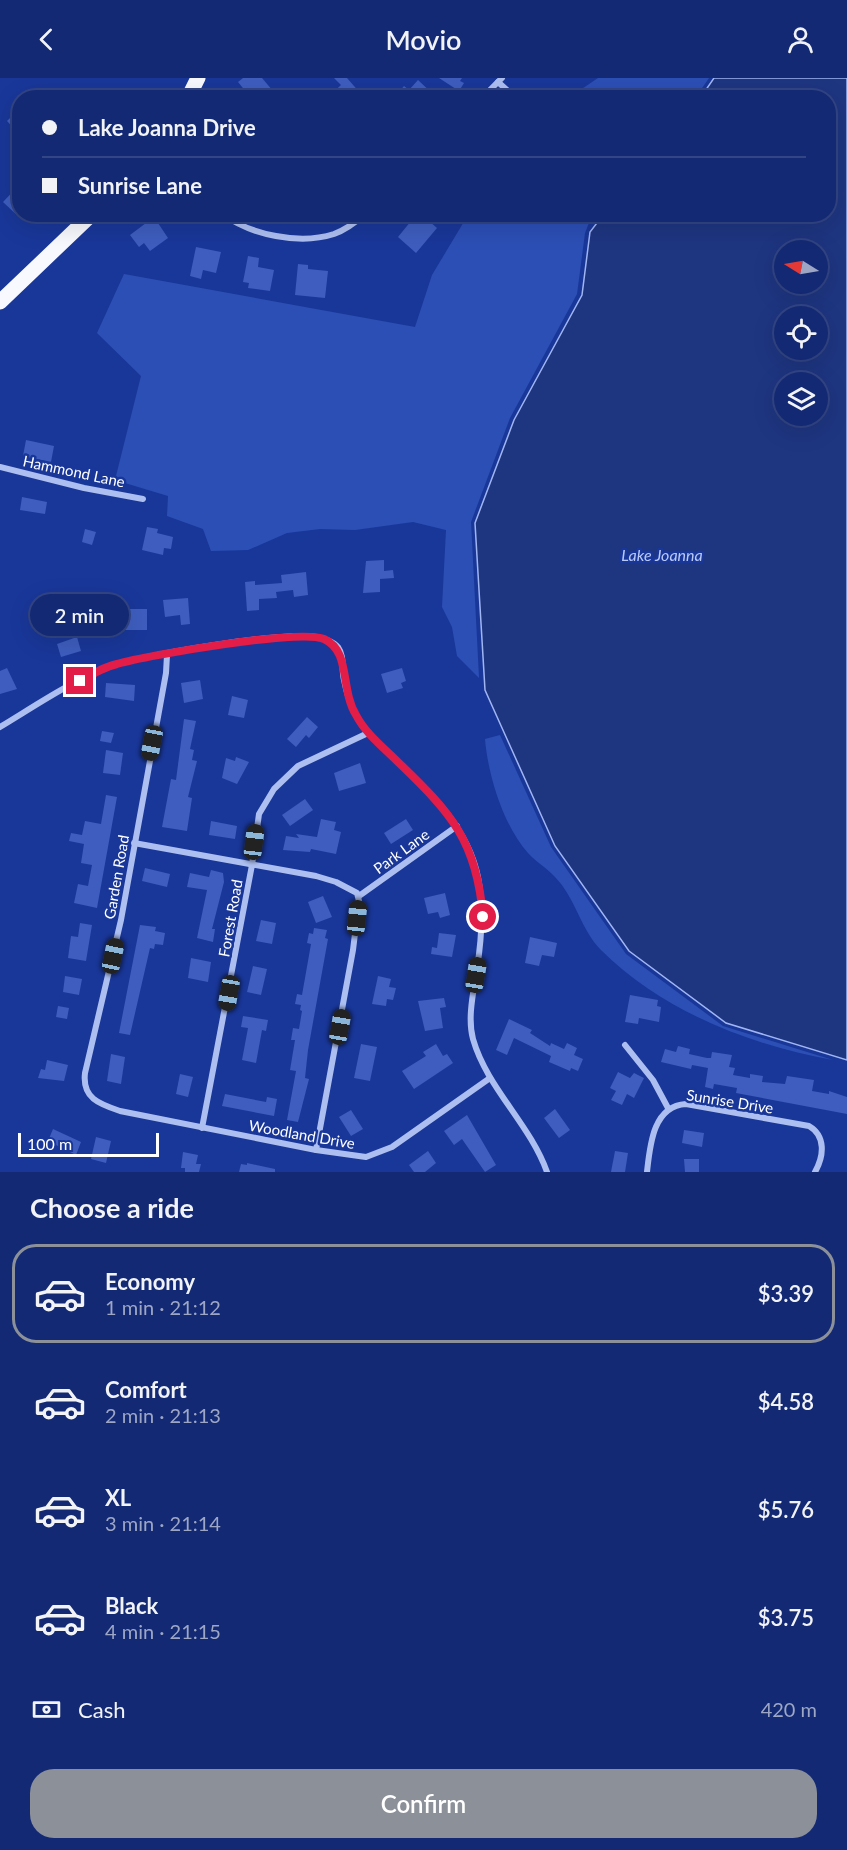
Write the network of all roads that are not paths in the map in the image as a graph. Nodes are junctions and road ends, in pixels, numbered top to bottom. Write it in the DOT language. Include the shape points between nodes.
graph roads {
  1 [pos="84,222"];
  2 [pos="236,222"];
  3 [pos="354,222"];
  4 [pos="0,302"];
  5 [pos="0,467"];
  6 [pos="143,499"];
  7 [pos="167,655"];
  8 [pos="0,727"];
  9 [pos="368,733"];
  10 [pos="457,826"];
  11 [pos="134,843"];
  12 [pos="252,865"];
  13 [pos="359,896"];
  14 [pos="625,1045"];
  15 [pos="490,1078"];
  16 [pos="92,1099"];
  17 [pos="668,1108"];
  18 [pos="202,1128"];
  19 [pos="316,1150"];
  20 [pos="548,1172"];
  21 [pos="647,1172"];
  22 [pos="815,1172"];
  1 -- 4 [label="main road"];
  2 -- 3 [label="street" via="245,228 318,238 341,231"];
  5 -- 6 [label="street, Hammond Lane"];
  7 -- 8 [label="street" via="120,663 96,672"];
  7 -- 9 [label="street" via="267,639 323,639 339,649 349,701"];
  7 -- 11 [label="street, Garden Road"];
  9 -- 10 [label="street"];
  9 -- 12 [label="street, Forest Road" via="298,766 274,789 259,814"];
  10 -- 13 [label="street, Park Lane"];
  10 -- 15 [label="street" via="470,851 481,896 483,917 472,1023 474,1040"];
  11 -- 12 [label="street"];
  11 -- 16 [label="street, Garden Road" via="110,974 85,1073 85,1088"];
  12 -- 13 [label="street" via="316,876"];
  12 -- 18 [label="street, Forest Road"];
  13 -- 19 [label="street" via="353,950"];
  14 -- 17 [label="street, Sunrise Drive" via="653,1080"];
  15 -- 19 [label="street, Woodland Drive" via="410,1136 376,1154 352,1156"];
  15 -- 20 [label="street" via="517,1115"];
  16 -- 18 [label="street, Woodland Drive" via="120,1111"];
  17 -- 21 [label="street" via="659,1119"];
  17 -- 22 [label="street, Sunrise Drive" via="692,1105 809,1126 822,1142 822,1156"];
  18 -- 19 [label="street, Woodland Drive"];
}
